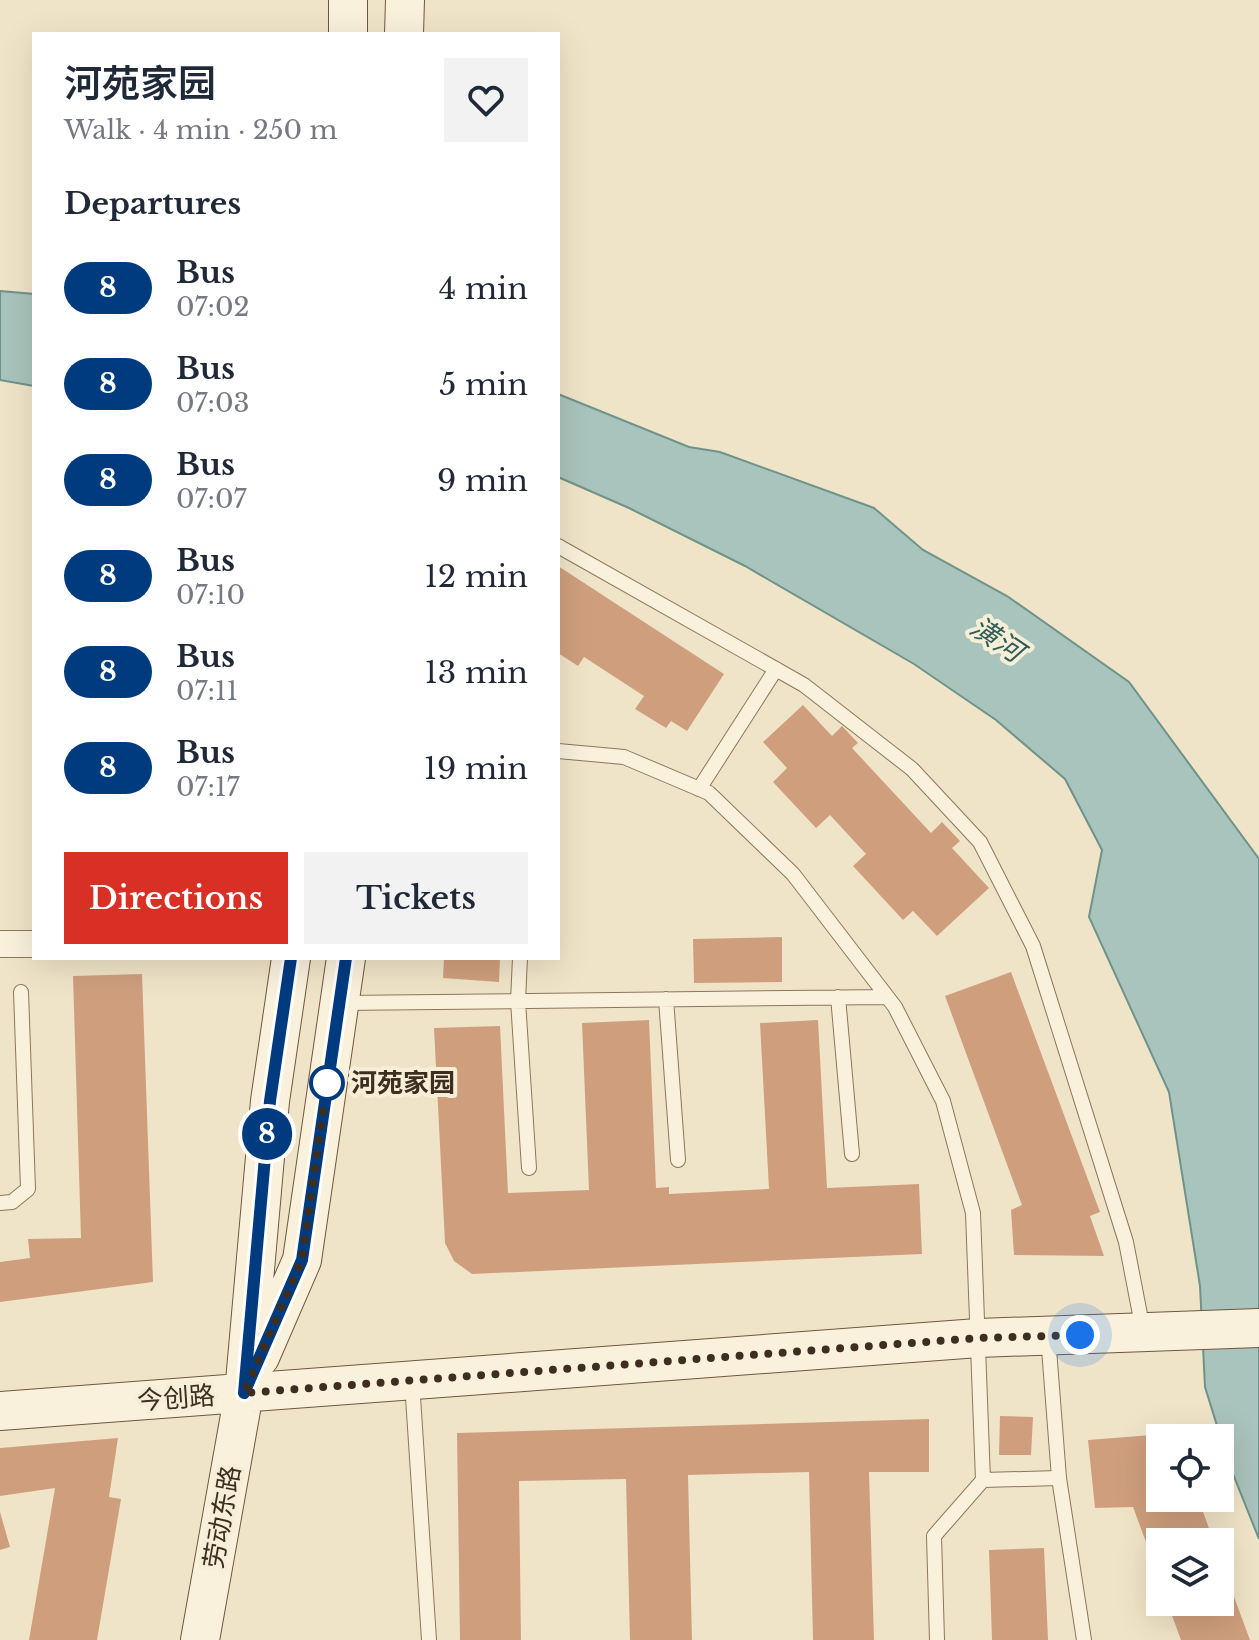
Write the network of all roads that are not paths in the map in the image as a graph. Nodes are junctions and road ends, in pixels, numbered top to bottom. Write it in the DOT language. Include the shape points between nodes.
graph roads {
  1 [pos="348,0"];
  2 [pos="405,0"];
  3 [pos="348,32"];
  4 [pos="404,32"];
  5 [pos="560,547"];
  6 [pos="776,669"];
  7 [pos="560,751"];
  8 [pos="699,789"];
  9 [pos="0,944"];
  10 [pos="32,944"];
  11 [pos="291,960"];
  12 [pos="346,960"];
  13 [pos="520,960"];
  14 [pos="21,992"];
  15 [pos="838,997"];
  16 [pos="887,997"];
  17 [pos="666,999"];
  18 [pos="518,1001"];
  19 [pos="339,1003"];
  20 [pos="852,1154"];
  21 [pos="678,1160"];
  22 [pos="529,1168"];
  23 [pos="0,1203"];
  24 [pos="1259,1328"];
  25 [pos="1155,1332"];
  26 [pos="1048,1336"];
  27 [pos="978,1338"];
  28 [pos="412,1382"];
  29 [pos="244,1393"];
  30 [pos="0,1411"];
  31 [pos="1059,1478"];
  32 [pos="983,1480"];
  33 [pos="200,1640"];
  34 [pos="429,1640"];
  35 [pos="937,1640"];
  36 [pos="1084,1640"];
  1 -- 3 [label="main road"];
  2 -- 4 [label="main road"];
  5 -- 6 [label="lane"];
  6 -- 8 [label="lane"];
  6 -- 25 [label="lane" via="912,769 980,842 1033,946"];
  7 -- 8 [label="lane" via="624,757"];
  8 -- 16 [label="lane" via="793,874"];
  9 -- 10 [label="street"];
  11 -- 29 [label="main road, 劳动东路" via="270,1101"];
  12 -- 19 [label="main road, 劳动东路"];
  13 -- 18 [label="lane"];
  14 -- 23 [label="lane" via="28,1189 12,1202"];
  15 -- 16 [label="lane"];
  15 -- 17 [label="lane"];
  15 -- 20 [label="lane"];
  16 -- 27 [label="lane" via="943,1101 970,1199"];
  17 -- 18 [label="lane"];
  17 -- 21 [label="lane"];
  18 -- 19 [label="lane"];
  18 -- 22 [label="lane"];
  19 -- 29 [label="main road, 劳动东路" via="302,1260"];
  24 -- 25 [label="main road, 今创路"];
  25 -- 26 [label="main road, 今创路"];
  26 -- 27 [label="main road, 今创路"];
  26 -- 31 [label="lane"];
  27 -- 28 [label="main road, 今创路"];
  27 -- 32 [label="lane"];
  28 -- 29 [label="main road, 今创路"];
  28 -- 34 [label="lane"];
  29 -- 30 [label="main road, 今创路"];
  29 -- 33 [label="main road, 劳动东路"];
  31 -- 32 [label="lane"];
  31 -- 36 [label="lane"];
  32 -- 35 [label="lane" via="934,1536"];
}
